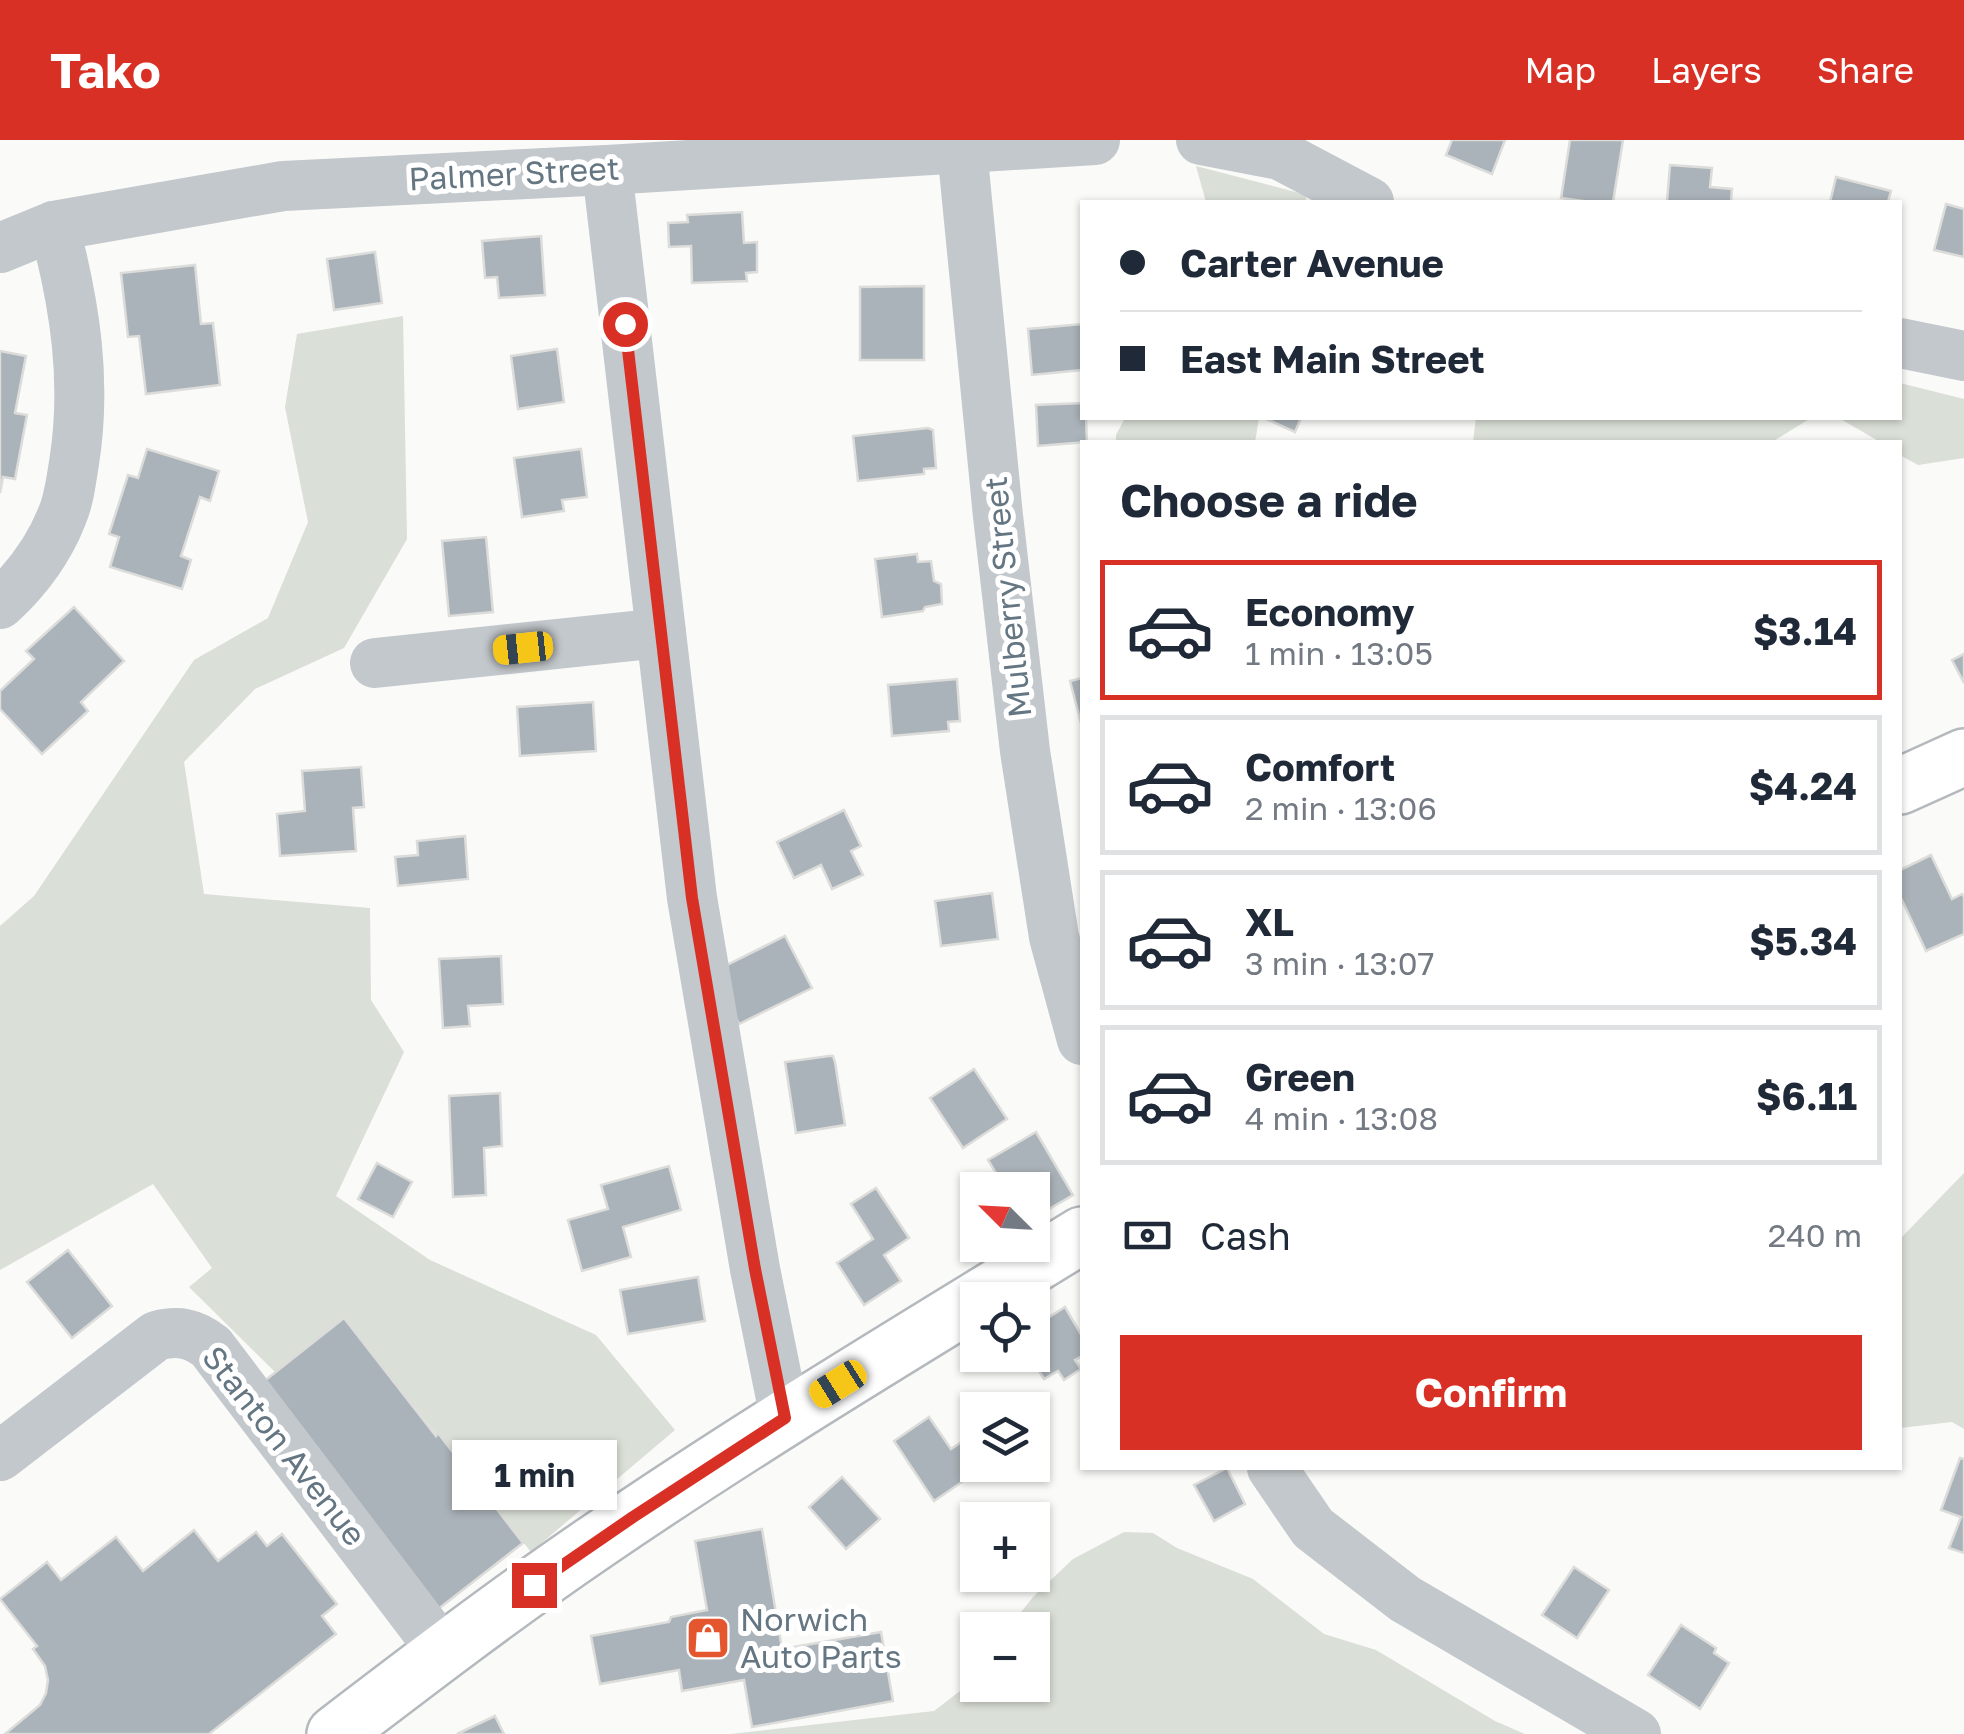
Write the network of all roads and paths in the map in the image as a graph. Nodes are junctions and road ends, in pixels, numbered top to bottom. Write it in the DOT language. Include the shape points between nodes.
graph roads {
  1 [pos="1095,140"];
  2 [pos="1200,140"];
  3 [pos="962,149"];
  4 [pos="607,170"];
  5 [pos="1365,200"];
  6 [pos="54,226"];
  7 [pos="0,248"];
  8 [pos="1902,343"];
  9 [pos="1964,356"];
  10 [pos="0,604"];
  11 [pos="661,633"];
  12 [pos="376,664"];
  13 [pos="1964,757"];
  14 [pos="1902,785"];
  15 [pos="1080,1033"];
  16 [pos="1080,1236"];
  17 [pos="785,1418"];
  18 [pos="0,1456"];
  19 [pos="1273,1470"];
  20 [pos="443,1652"];
  21 [pos="335,1734"];
  22 [pos="1636,1734"];
  1 -- 3 [label="street, Palmer Street"];
  2 -- 5 [label="street" via="1280,156"];
  3 -- 4 [label="street, Palmer Street"];
  3 -- 15 [label="street, Mulberry Street" via="1025,751 1054,936"];
  4 -- 6 [label="street, Palmer Street" via="283,186"];
  4 -- 11 [label="street"];
  6 -- 7 [label="street, Palmer Street"];
  6 -- 10 [label="street" via="78,335 78,441 62,516 43,554"];
  8 -- 9 [label="street"];
  11 -- 12 [label="street"];
  11 -- 17 [label="street" via="692,898"];
  13 -- 14 [label="highway"];
  16 -- 17 [label="highway"];
  17 -- 20 [label="highway"];
  18 -- 20 [label="street, Stanton Avenue" via="156,1336 186,1332 200,1338"];
  19 -- 22 [label="street" via="1313,1528 1405,1600"];
  20 -- 21 [label="highway"];
}
